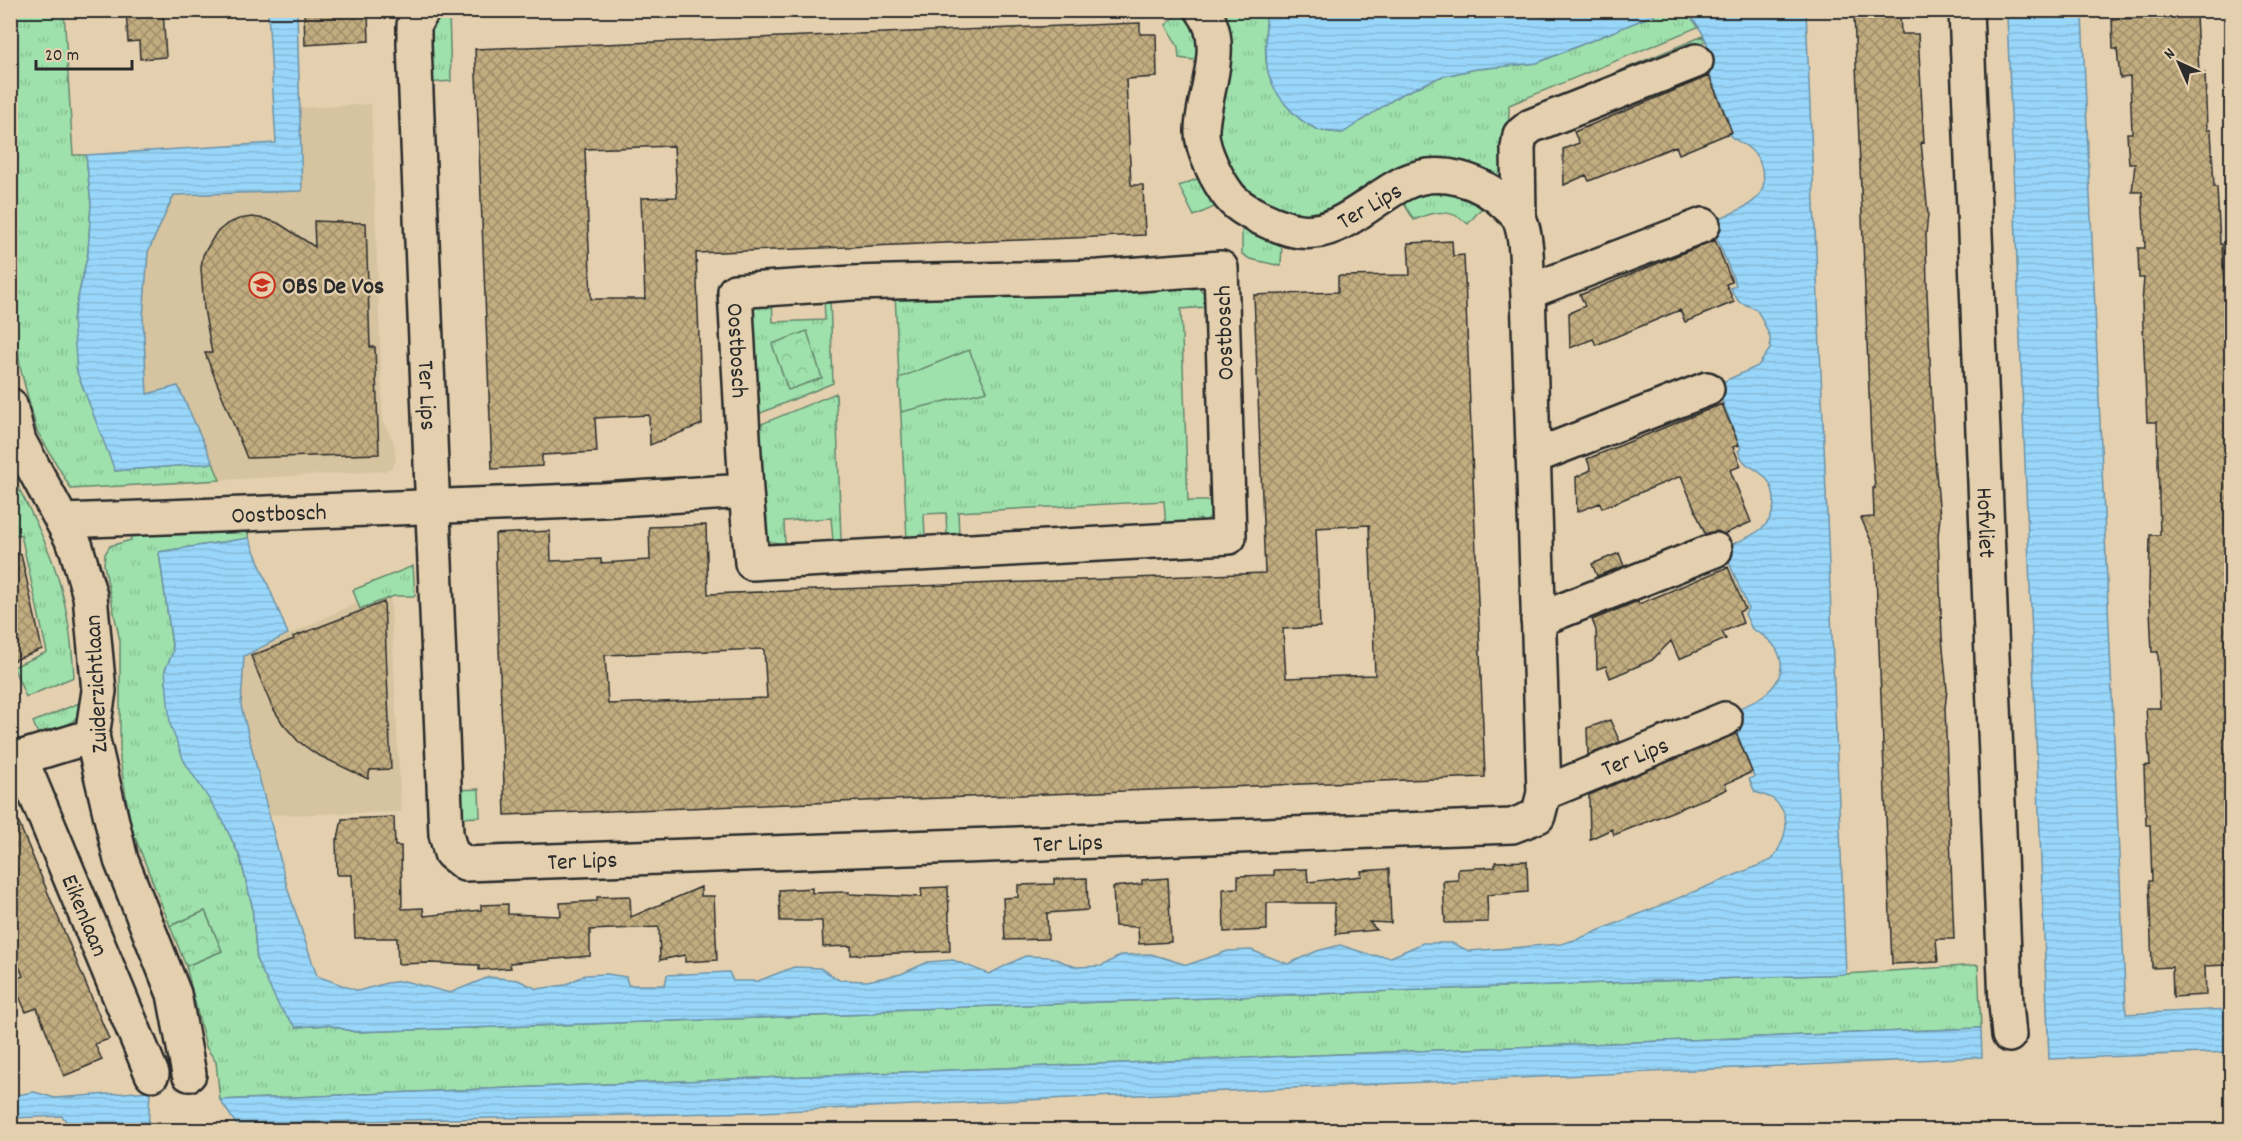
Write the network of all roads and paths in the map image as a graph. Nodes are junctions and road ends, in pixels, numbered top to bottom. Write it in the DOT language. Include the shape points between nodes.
graph roads {
  1 [pos="423,10"];
  2 [pos="1202,10"];
  3 [pos="1966,10"];
  4 [pos="1696,61"];
  5 [pos="1519,218"];
  6 [pos="1703,225"];
  7 [pos="1528,292"];
  8 [pos="1707,388"];
  9 [pos="10,405"];
  10 [pos="1533,456"];
  11 [pos="746,491"];
  12 [pos="434,506"];
  13 [pos="63,521"];
  14 [pos="1715,550"];
  15 [pos="1538,620"];
  16 [pos="1725,719"];
  17 [pos="92,736"];
  18 [pos="15,759"];
  19 [pos="1544,793"];
  20 [pos="2009,1035"];
  21 [pos="152,1074"];
  22 [pos="189,1074"];
  1 -- 12 [label="street, Ter Lips" via="414,25 414,44"];
  2 -- 5 [label="street, Ter Lips" via="1214,45 1202,132 1210,164 1230,197 1257,217 1294,231 1314,232 1333,227 1405,182 1437,175 1475,183 1497,195"];
  3 -- 20 [label="street, Hofvliet"];
  4 -- 5 [label="street, Ter Lips" via="1531,126 1520,135"];
  5 -- 7 [label="street, Ter Lips"];
  6 -- 7 [label="street"];
  7 -- 10 [label="street, Ter Lips"];
  8 -- 10 [label="street"];
  9 -- 13 [label="street, Zuiderzichtlaan" via="19,441"];
  10 -- 15 [label="street, Ter Lips"];
  11 -- 11 [label="street, Oostbosch" via="752,563 1229,537 1221,268 1099,277 852,282 735,291"];
  11 -- 12 [label="street, Oostbosch"];
  12 -- 13 [label="street, Oostbosch"];
  12 -- 19 [label="street, Ter Lips" via="446,834 451,853 465,864 1512,826 1538,816"];
  13 -- 17 [label="street, Zuiderzichtlaan" via="76,547 90,596 99,691"];
  14 -- 15 [label="street"];
  15 -- 19 [label="street, Ter Lips"];
  16 -- 19 [label="street, Ter Lips"];
  17 -- 18 [label="street, Eikenlaan"];
  17 -- 22 [label="street, Zuiderzichtlaan" via="121,860 174,994"];
  18 -- 21 [label="street, Eikenlaan"];
}
